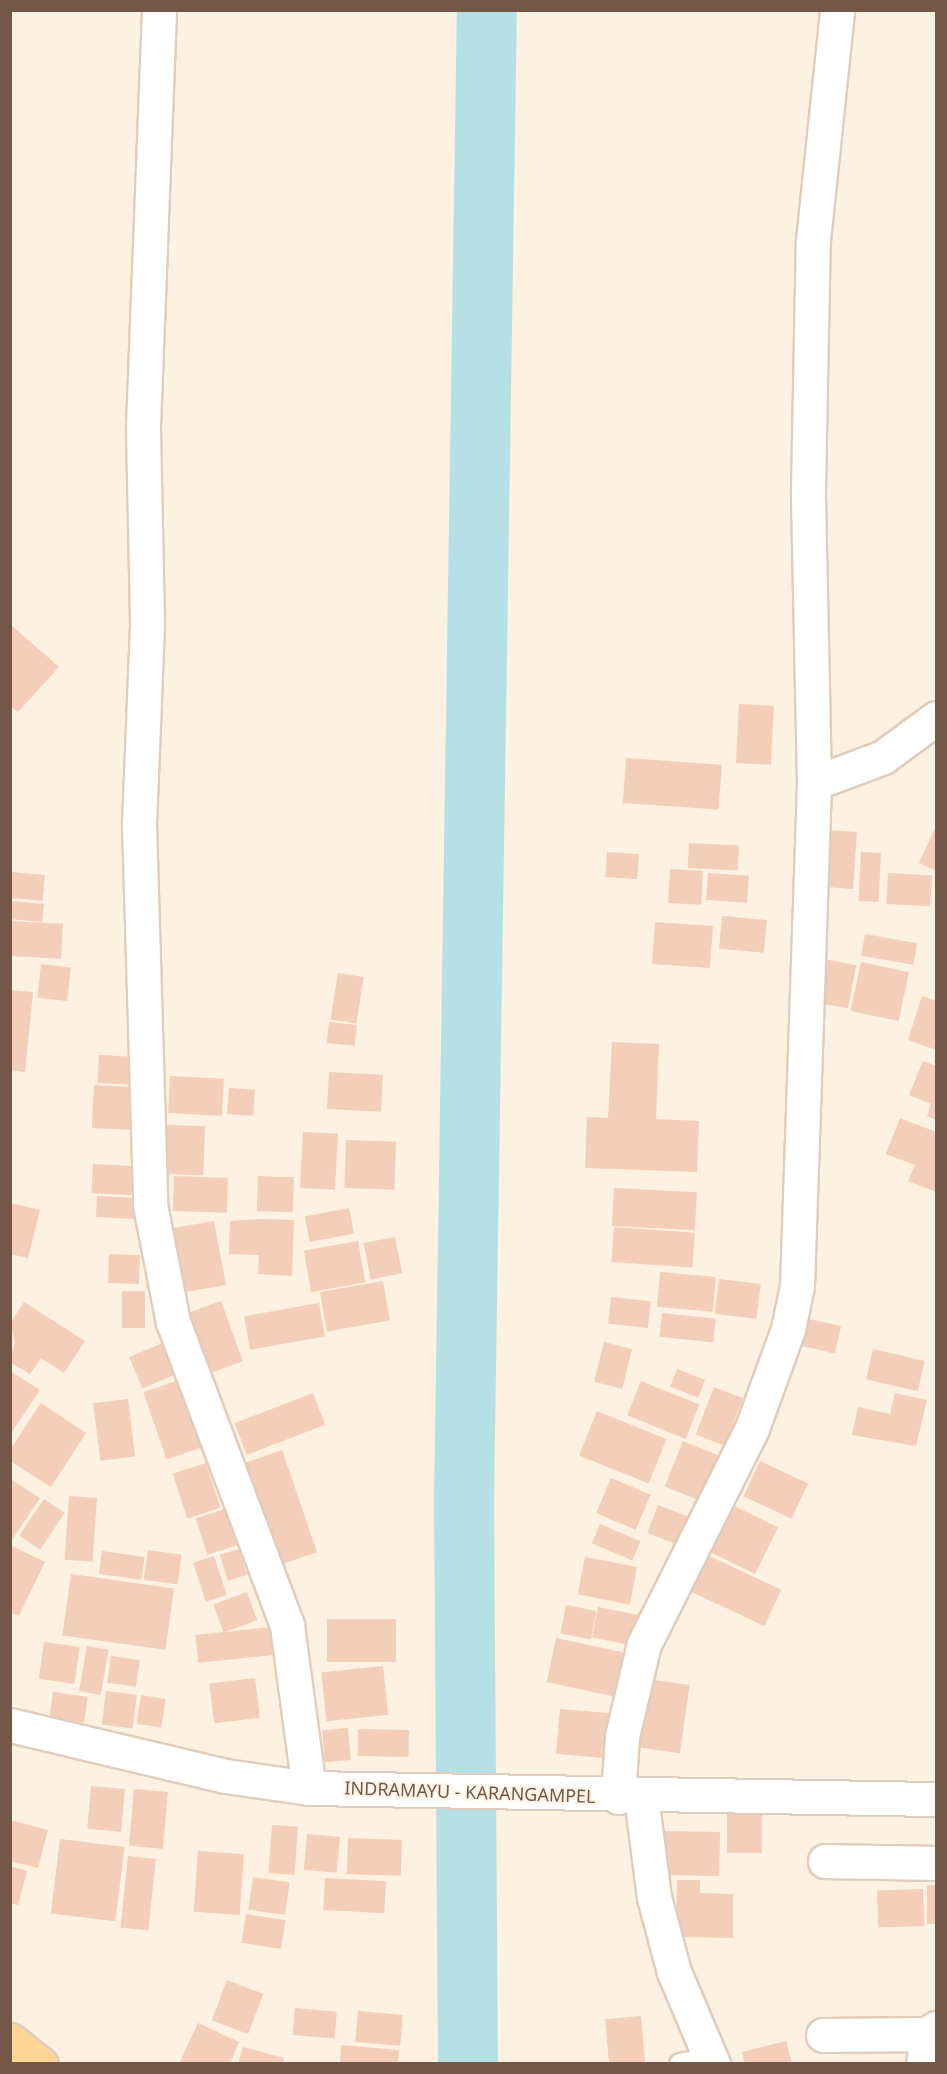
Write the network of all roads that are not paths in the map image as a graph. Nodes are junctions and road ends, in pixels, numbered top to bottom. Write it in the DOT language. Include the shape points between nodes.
graph roads {
  1 [pos="159,10"];
  2 [pos="837,10"];
  3 [pos="936,718"];
  4 [pos="814,783"];
  5 [pos="10,1725"];
  6 [pos="320,1788"];
  7 [pos="630,1797"];
  8 [pos="936,1799"];
  9 [pos="825,1860"];
  10 [pos="936,1863"];
  11 [pos="823,2035"];
  12 [pos="10,2040"];
  13 [pos="929,2042"];
  14 [pos="701,2062"];
  15 [pos="41,2064"];
  1 -- 6 [label="street" via="143,430 147,625 139,824 150,1205 173,1322 287,1626"];
  2 -- 4 [label="street" via="813,240 808,492"];
  3 -- 4 [label="street" via="882,757"];
  4 -- 7 [label="street" via="797,1286 788,1329 752,1428 644,1644 622,1736"];
  5 -- 6 [label="street, INDRAMAYU - KARANGAMPEL" via="226,1776"];
  6 -- 7 [label="street, INDRAMAYU - KARANGAMPEL"];
  7 -- 8 [label="street, INDRAMAYU - KARANGAMPEL"];
  7 -- 14 [label="street"];
  9 -- 10 [label="street"];
  11 -- 13 [label="street"];
  12 -- 15 [label="main road"];
}
